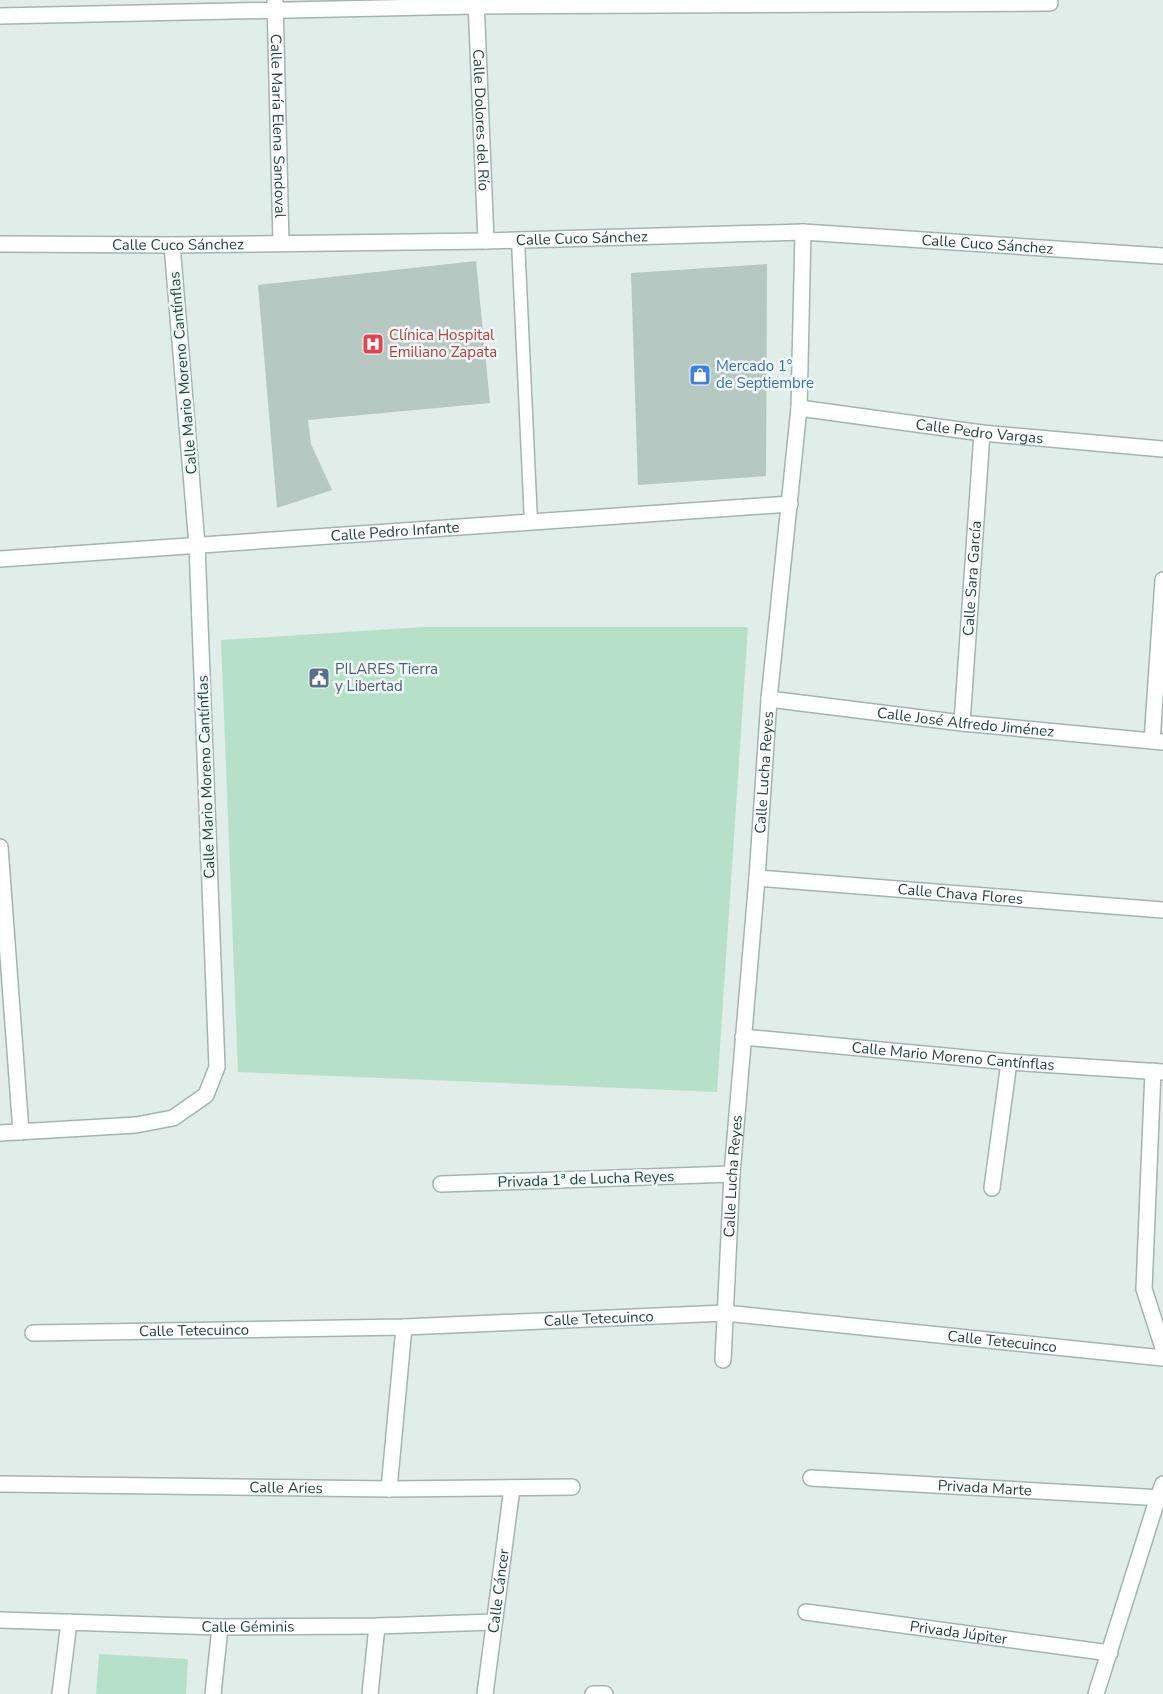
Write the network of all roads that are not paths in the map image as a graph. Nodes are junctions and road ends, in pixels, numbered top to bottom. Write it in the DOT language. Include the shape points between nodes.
graph roads {
  1 [pos="476,3"];
  2 [pos="1050,3"];
  3 [pos="276,5"];
  4 [pos="31,7"];
  5 [pos="0,16"];
  6 [pos="803,232"];
  7 [pos="518,240"];
  8 [pos="486,241"];
  9 [pos="280,243"];
  10 [pos="0,244"];
  11 [pos="172,244"];
  12 [pos="1163,256"];
  13 [pos="798,408"];
  14 [pos="982,433"];
  15 [pos="1163,449"];
  16 [pos="790,504"];
  17 [pos="531,522"];
  18 [pos="198,546"];
  19 [pos="0,559"];
  20 [pos="1163,580"];
  21 [pos="769,699"];
  22 [pos="962,723"];
  23 [pos="1158,741"];
  24 [pos="0,847"];
  25 [pos="756,878"];
  26 [pos="1163,910"];
  27 [pos="743,1037"];
  28 [pos="1009,1062"];
  29 [pos="1158,1071"];
  30 [pos="21,1132"];
  31 [pos="0,1133"];
  32 [pos="732,1174"];
  33 [pos="441,1184"];
  34 [pos="992,1188"];
  35 [pos="725,1313"];
  36 [pos="404,1327"];
  37 [pos="33,1333"];
  38 [pos="1163,1348"];
  39 [pos="1163,1358"];
  40 [pos="723,1360"];
  41 [pos="811,1478"];
  42 [pos="0,1484"];
  43 [pos="572,1487"];
  44 [pos="390,1488"];
  45 [pos="512,1488"];
  46 [pos="1161,1493"];
  47 [pos="806,1612"];
  48 [pos="0,1620"];
  49 [pos="69,1622"];
  50 [pos="494,1622"];
  51 [pos="377,1626"];
  52 [pos="220,1627"];
  53 [pos="1110,1653"];
  54 [pos="60,1694"];
  55 [pos="213,1694"];
  56 [pos="370,1694"];
  57 [pos="485,1694"];
  58 [pos="1096,1694"];
  1 -- 2 [label="street"];
  1 -- 3 [label="street"];
  1 -- 8 [label="street, Calle Dolores del Río"];
  3 -- 4 [label="street"];
  3 -- 9 [label="street, Calle María Elena Sandoval"];
  4 -- 5 [label="street"];
  6 -- 7 [label="street, Calle Cuco Sánchez"];
  6 -- 12 [label="street, Calle Cuco Sánchez"];
  6 -- 13 [label="street, Calle Lucha Reyes"];
  7 -- 8 [label="street, Calle Cuco Sánchez"];
  7 -- 17 [label="lane"];
  8 -- 9 [label="street, Calle Cuco Sánchez"];
  9 -- 11 [label="street, Calle Cuco Sánchez"];
  10 -- 11 [label="street, Calle Cuco Sánchez"];
  11 -- 18 [label="street, Calle Mario Moreno Cantínflas"];
  13 -- 14 [label="street, Calle Pedro Vargas"];
  13 -- 16 [label="street, Calle Lucha Reyes"];
  14 -- 15 [label="street, Calle Pedro Vargas"];
  14 -- 22 [label="street, Calle Sara García"];
  16 -- 17 [label="street, Calle Pedro Infante"];
  16 -- 21 [label="street, Calle Lucha Reyes"];
  17 -- 18 [label="street, Calle Pedro Infante"];
  18 -- 19 [label="street, Calle Pedro Infante"];
  18 -- 30 [label="street, Calle Mario Moreno Cantínflas" via="217,1067 206,1095 173,1118 136,1125"];
  20 -- 23 [label="street"];
  21 -- 22 [label="street, Calle José Alfredo Jiménez"];
  21 -- 25 [label="street, Calle Lucha Reyes"];
  22 -- 23 [label="street, Calle José Alfredo Jiménez"];
  24 -- 30 [label="street"];
  25 -- 26 [label="street, Calle Chava Flores"];
  25 -- 27 [label="street, Calle Lucha Reyes"];
  27 -- 28 [label="street, Calle Mario Moreno Cantínflas"];
  27 -- 32 [label="street, Calle Lucha Reyes"];
  28 -- 29 [label="street, Calle Mario Moreno Cantínflas"];
  28 -- 34 [label="street"];
  29 -- 38 [label="street" via="1144,1289"];
  30 -- 31 [label="street, Calle Mario Moreno Cantínflas"];
  32 -- 33 [label="street, Privada 1ª de Lucha Reyes"];
  32 -- 35 [label="street, Calle Lucha Reyes"];
  35 -- 36 [label="street, Calle Tetecuinco"];
  35 -- 39 [label="street, Calle Tetecuinco"];
  35 -- 40 [label="street, Calle Lucha Reyes"];
  36 -- 37 [label="street, Calle Tetecuinco"];
  36 -- 44 [label="street"];
  41 -- 46 [label="street, Privada Marte"];
  42 -- 44 [label="street, Calle Aries"];
  43 -- 45 [label="street, Calle Aries"];
  44 -- 45 [label="street, Calle Aries"];
  45 -- 50 [label="street, Calle Cáncer"];
  46 -- 53 [label="street"];
  47 -- 53 [label="street, Privada Júpiter"];
  48 -- 49 [label="street, Calle Géminis"];
  49 -- 52 [label="street, Calle Géminis"];
  49 -- 54 [label="street"];
  50 -- 51 [label="street, Calle Géminis"];
  50 -- 57 [label="street, Calle Cáncer"];
  51 -- 52 [label="street, Calle Géminis"];
  51 -- 56 [label="street"];
  52 -- 55 [label="street"];
  53 -- 58 [label="street"];
}
